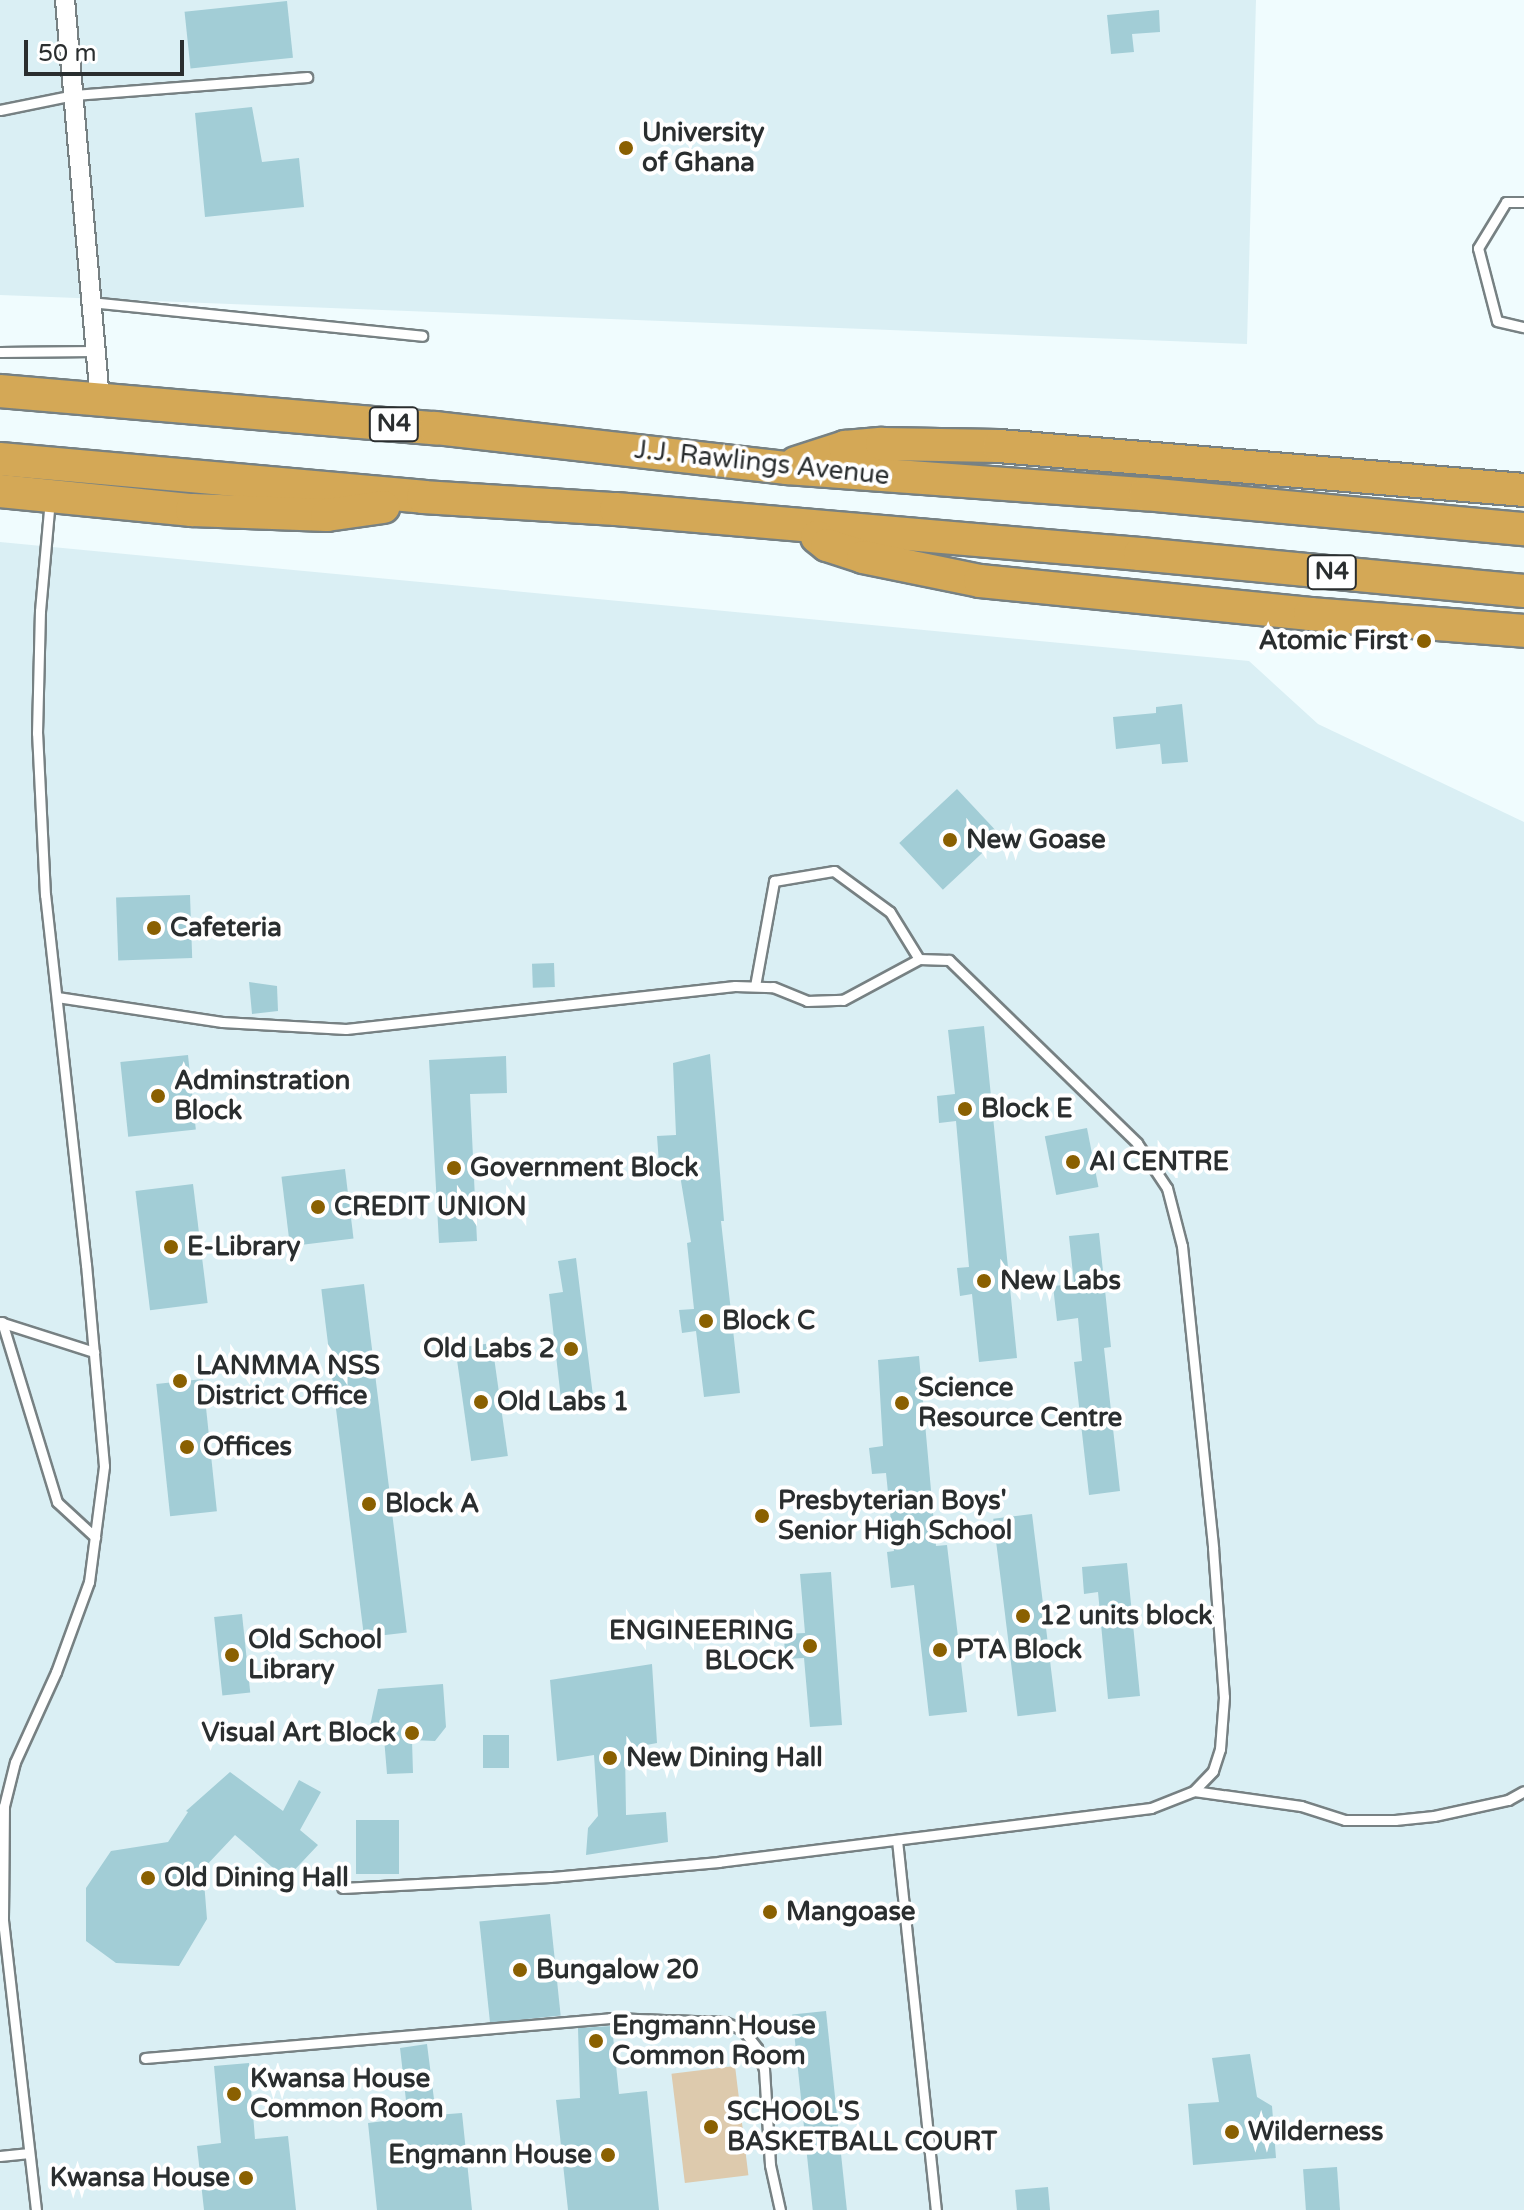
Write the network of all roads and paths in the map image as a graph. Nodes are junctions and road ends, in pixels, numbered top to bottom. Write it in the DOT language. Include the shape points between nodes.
graph roads {
  1 [pos="65,0"];
  2 [pos="307,77"];
  3 [pos="74,95"];
  4 [pos="0,110"];
  5 [pos="1524,202"];
  6 [pos="90,302"];
  7 [pos="1524,327"];
  8 [pos="422,336"];
  9 [pos="94,351"];
  10 [pos="0,352"];
  11 [pos="0,391"];
  12 [pos="100,398"];
  13 [pos="0,459"];
  14 [pos="787,468"];
  15 [pos="1524,490"];
  16 [pos="0,491"];
  17 [pos="50,497"];
  18 [pos="423,497"];
  19 [pos="805,528"];
  20 [pos="1524,529"];
  21 [pos="1524,591"];
  22 [pos="1524,631"];
  23 [pos="919,959"];
  24 [pos="755,986"];
  25 [pos="57,997"];
  26 [pos="1,1322"];
  27 [pos="94,1352"];
  28 [pos="95,1537"];
  29 [pos="1194,1791"];
  30 [pos="1524,1791"];
  31 [pos="897,1840"];
  32 [pos="342,1888"];
  33 [pos="2,1919"];
  34 [pos="145,2058"];
  35 [pos="27,2153"];
  36 [pos="0,2156"];
  37 [pos="36,2210"];
  38 [pos="780,2210"];
  39 [pos="936,2210"];
  1 -- 3 [label="street"];
  2 -- 3 [label="lane"];
  3 -- 4 [label="lane"];
  3 -- 6 [label="street"];
  5 -- 7 [label="lane" via="1506,202 1478,248 1497,321"];
  6 -- 8 [label="lane"];
  6 -- 9 [label="street"];
  9 -- 10 [label="lane"];
  9 -- 12 [label="street"];
  11 -- 12 [label="highway, J.J. Rawlings Avenue / N4"];
  12 -- 14 [label="highway, J.J. Rawlings Avenue / N4" via="435,428"];
  13 -- 18 [label="highway, N4"];
  14 -- 15 [label="highway" via="845,447 999,446"];
  14 -- 20 [label="highway, J.J. Rawlings Avenue / N4"];
  16 -- 17 [label="highway"];
  17 -- 18 [label="highway" via="327,515"];
  17 -- 25 [label="lane" via="37,733 45,895"];
  18 -- 19 [label="highway, N4"];
  19 -- 21 [label="highway, N4"];
  19 -- 22 [label="highway" via="827,545 863,557 980,581"];
  23 -- 24 [label="lane" via="843,1000 807,1001 773,987"];
  23 -- 24 [label="lane" via="890,912 834,871 774,881"];
  23 -- 29 [label="lane" via="949,960 977,985 1137,1143 1167,1188 1182,1246 1224,1697 1213,1771"];
  24 -- 25 [label="lane" via="346,1029 222,1022"];
  25 -- 27 [label="lane"];
  26 -- 27 [label="lane"];
  26 -- 28 [label="lane" via="57,1502"];
  27 -- 28 [label="lane" via="104,1466"];
  28 -- 33 [label="lane" via="89,1582 15,1762 4,1806"];
  29 -- 30 [label="lane" via="1301,1806 1345,1820 1434,1816"];
  29 -- 31 [label="lane" via="1151,1808"];
  31 -- 32 [label="lane" via="581,1874"];
  31 -- 39 [label="lane"];
  33 -- 35 [label="lane"];
  34 -- 38 [label="lane" via="610,2018 725,2022 743,2030 764,2069 770,2165"];
  35 -- 36 [label="lane"];
  35 -- 37 [label="lane"];
}
